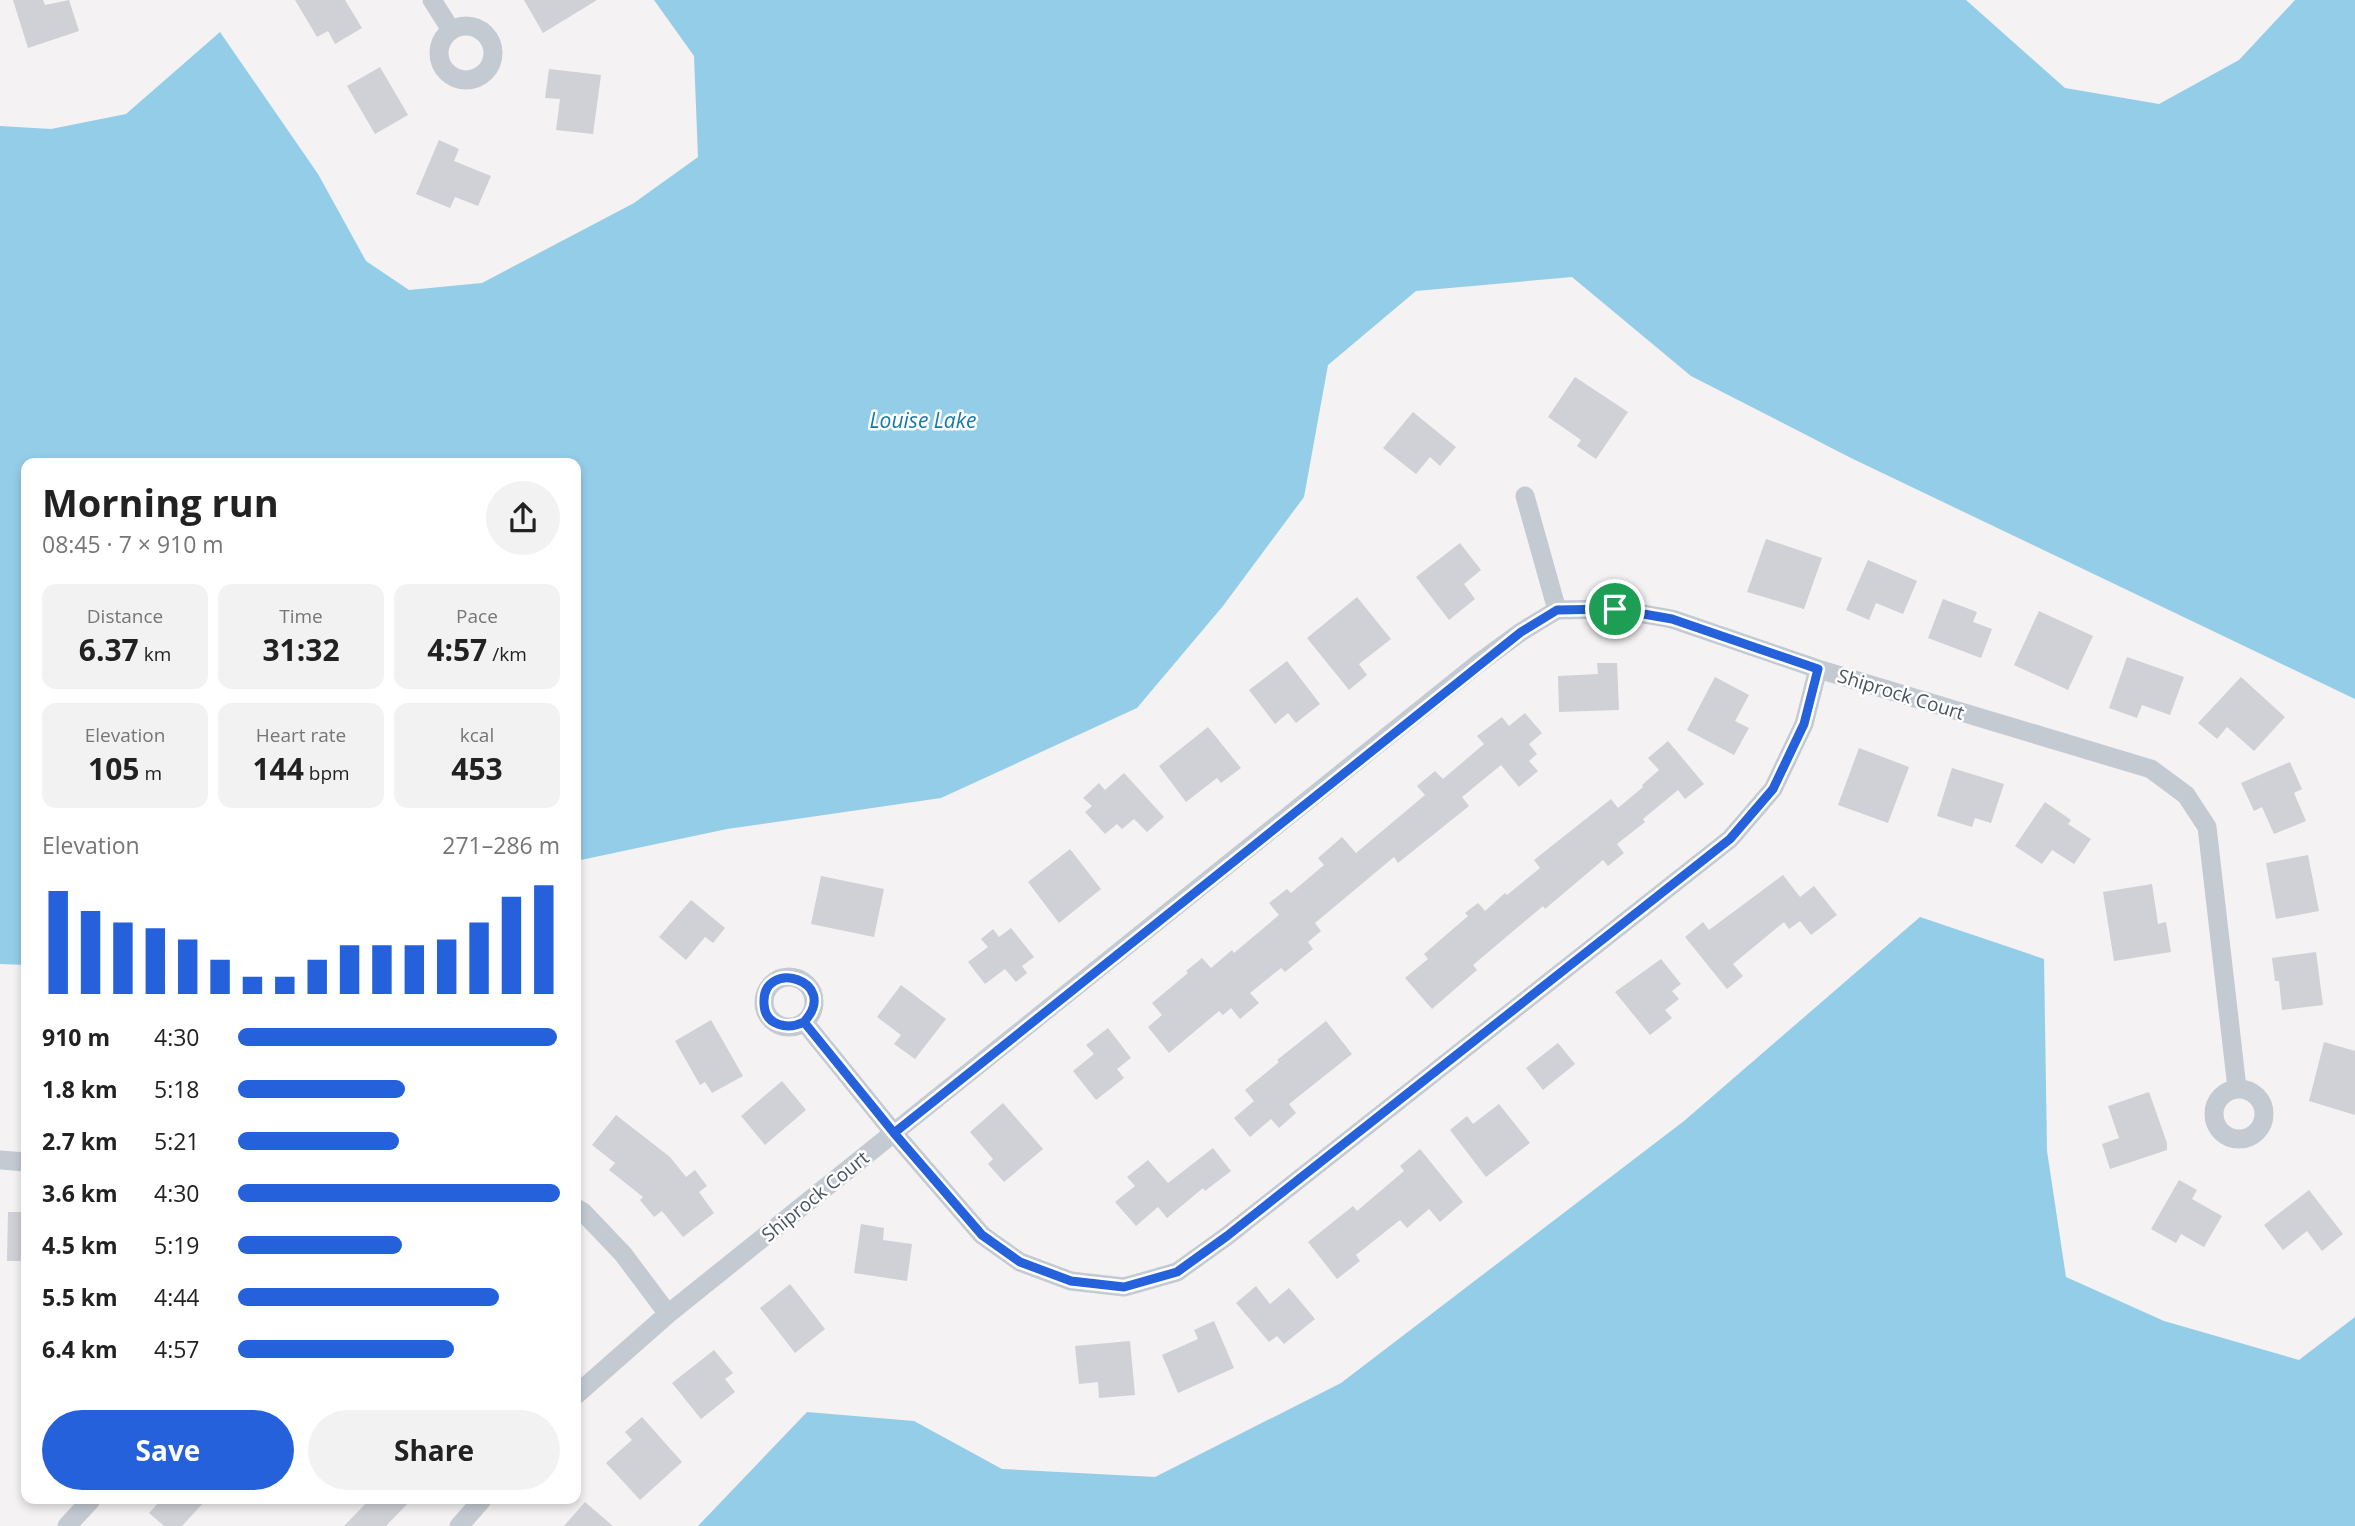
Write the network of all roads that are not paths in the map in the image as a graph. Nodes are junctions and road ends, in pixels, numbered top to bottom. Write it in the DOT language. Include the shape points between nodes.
graph roads {
  1 [pos="432,0"];
  2 [pos="451,30"];
  3 [pos="1525,496"];
  4 [pos="1557,610"];
  5 [pos="1818,669"];
  6 [pos="804,1022"];
  7 [pos="2237,1088"];
  8 [pos="894,1133"];
  9 [pos="0,1160"];
  10 [pos="21,1162"];
  11 [pos="581,1211"];
  12 [pos="668,1314"];
  13 [pos="581,1391"];
  14 [pos="87,1504"];
  15 [pos="478,1504"];
  16 [pos="67,1526"];
  17 [pos="459,1526"];
  1 -- 2 [label="street"];
  3 -- 4 [label="street"];
  4 -- 5 [label="street, Shiprock Court" via="1615,609 1672,619"];
  4 -- 8 [label="street, Shiprock Court" via="1480,662"];
  5 -- 7 [label="street, Shiprock Court" via="2151,769 2186,795 2207,827"];
  5 -- 8 [label="street" via="1804,724 1773,789 1730,839 1177,1272 1124,1287 1071,1281 1020,1262 982,1235"];
  6 -- 8 [label="street"];
  8 -- 12 [label="street, Shiprock Court"];
  9 -- 10 [label="street"];
  11 -- 12 [label="street" via="622,1254"];
  12 -- 13 [label="street, Shiprock Court"];
  14 -- 16 [label="street"];
  15 -- 17 [label="street"];
}
